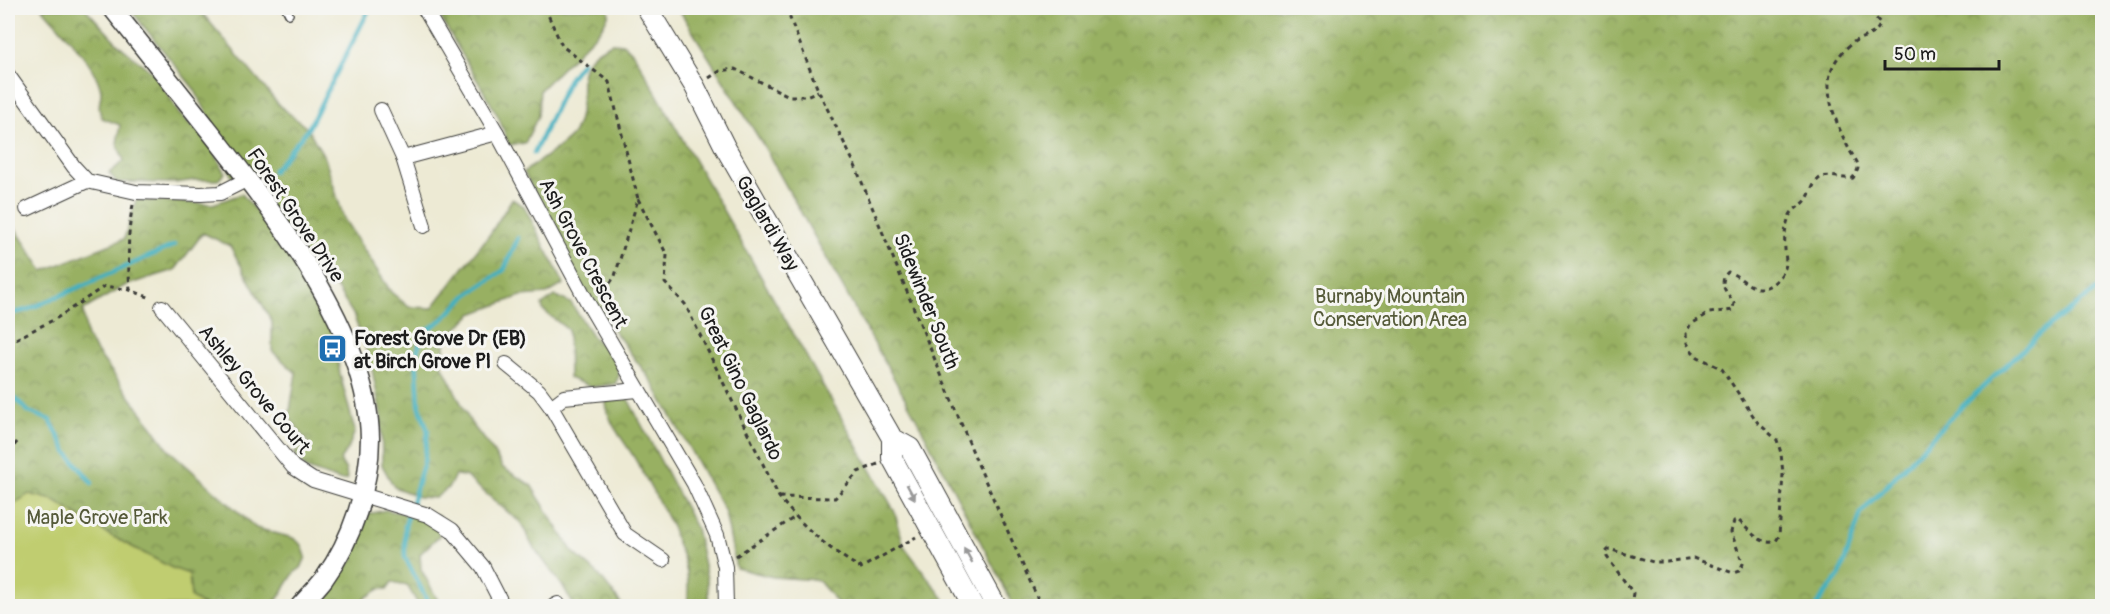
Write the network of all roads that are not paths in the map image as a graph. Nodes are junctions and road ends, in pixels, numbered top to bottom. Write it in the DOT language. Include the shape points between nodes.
graph roads {
  1 [pos="112,8"];
  2 [pos="424,8"];
  3 [pos="647,8"];
  4 [pos="8,75"];
  5 [pos="381,110"];
  6 [pos="497,133"];
  7 [pos="403,158"];
  8 [pos="248,179"];
  9 [pos="87,181"];
  10 [pos="27,209"];
  11 [pos="424,226"];
  12 [pos="162,307"];
  13 [pos="506,364"];
  14 [pos="638,390"];
  15 [pos="551,407"];
  16 [pos="892,438"];
  17 [pos="362,496"];
  18 [pos="663,560"];
  19 [pos="300,606"];
  20 [pos="503,606"];
  21 [pos="726,606"];
  22 [pos="973,606"];
  23 [pos="996,606"];
  1 -- 8 [label="street, Forest Grove Drive"];
  2 -- 6 [label="street, Ash Grove Crescent"];
  3 -- 16 [label="main road, Gaglardi Way"];
  4 -- 9 [label="street"];
  5 -- 7 [label="street"];
  6 -- 7 [label="street"];
  6 -- 14 [label="street, Ash Grove Crescent"];
  7 -- 11 [label="street"];
  8 -- 9 [label="street" via="220,193 201,194 136,192"];
  8 -- 17 [label="street, Forest Grove Drive" via="296,248 354,355 366,399 370,438"];
  9 -- 10 [label="street"];
  12 -- 17 [label="street, Ashley Grove Court" via="293,467 313,480"];
  13 -- 15 [label="street" via="539,391"];
  14 -- 15 [label="street" via="564,397"];
  14 -- 21 [label="street, Ash Grove Crescent" via="694,484 717,535"];
  15 -- 18 [label="street" via="625,534"];
  16 -- 22 [label="main road, Gaglardi Way, one-way" via="892,458"];
  23 -- 16 [label="main road, Gaglardi Way, one-way" via="910,448"];
  17 -- 19 [label="street, Forest Grove Drive" via="339,554"];
  17 -- 20 [label="street, Ashley Grove Court" via="428,516 452,530 483,567"];
}
